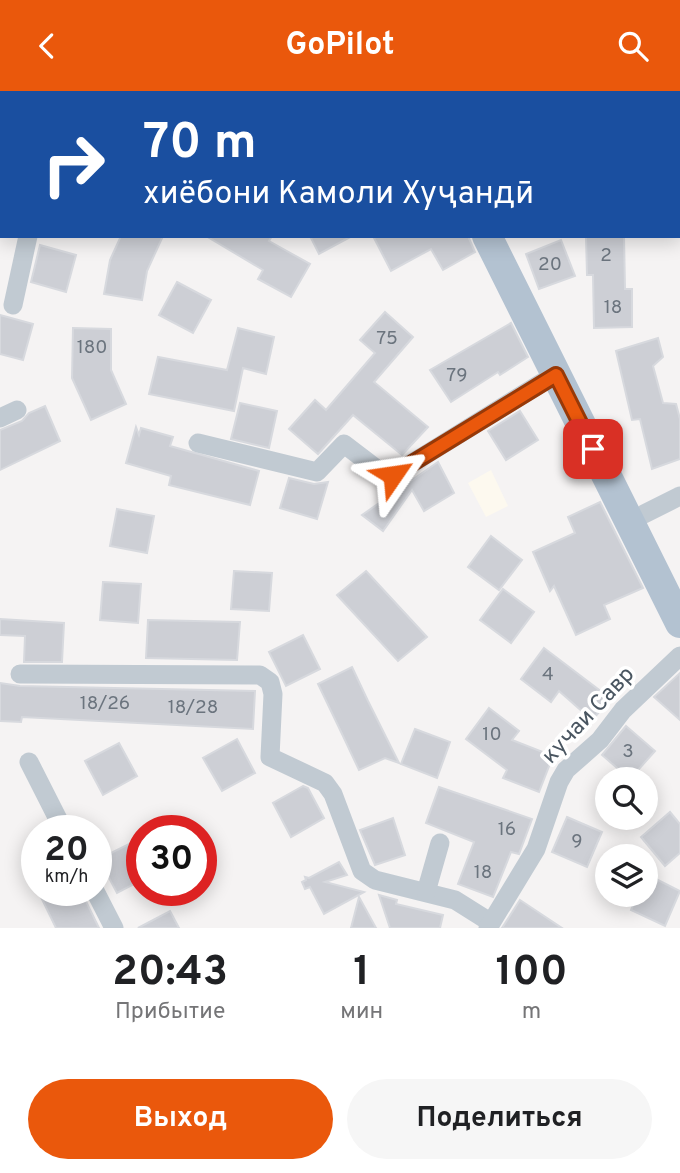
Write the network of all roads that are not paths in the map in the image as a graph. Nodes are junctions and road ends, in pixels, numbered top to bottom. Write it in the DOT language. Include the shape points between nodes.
graph roads {
  1 [pos="29,238"];
  2 [pos="488,238"];
  3 [pos="508,238"];
  4 [pos="13,306"];
  5 [pos="556,375"];
  6 [pos="198,443"];
  7 [pos="680,496"];
  8 [pos="644,514"];
  9 [pos="680,588"];
  10 [pos="680,623"];
  11 [pos="680,656"];
  12 [pos="20,674"];
  13 [pos="29,762"];
  14 [pos="56,815"];
  15 [pos="440,843"];
  16 [pos="426,892"];
  17 [pos="103,906"];
  18 [pos="489,925"];
  19 [pos="114,928"];
  1 -- 4 [label="street"];
  2 -- 5 [label="main road"];
  3 -- 8 [label="main road" via="569,370"];
  5 -- 6 [label="street" via="393,475 382,473 344,444 317,472"];
  5 -- 10 [label="main road"];
  7 -- 8 [label="street"];
  8 -- 9 [label="main road"];
  11 -- 18 [label="street, кучаи Савр" via="566,770 536,849"];
  12 -- 16 [label="street" via="260,675 270,682 273,694 270,757 325,783 362,871 375,880"];
  13 -- 14 [label="street"];
  15 -- 16 [label="street"];
  16 -- 18 [label="street" via="455,900"];
  17 -- 19 [label="street"];
}
